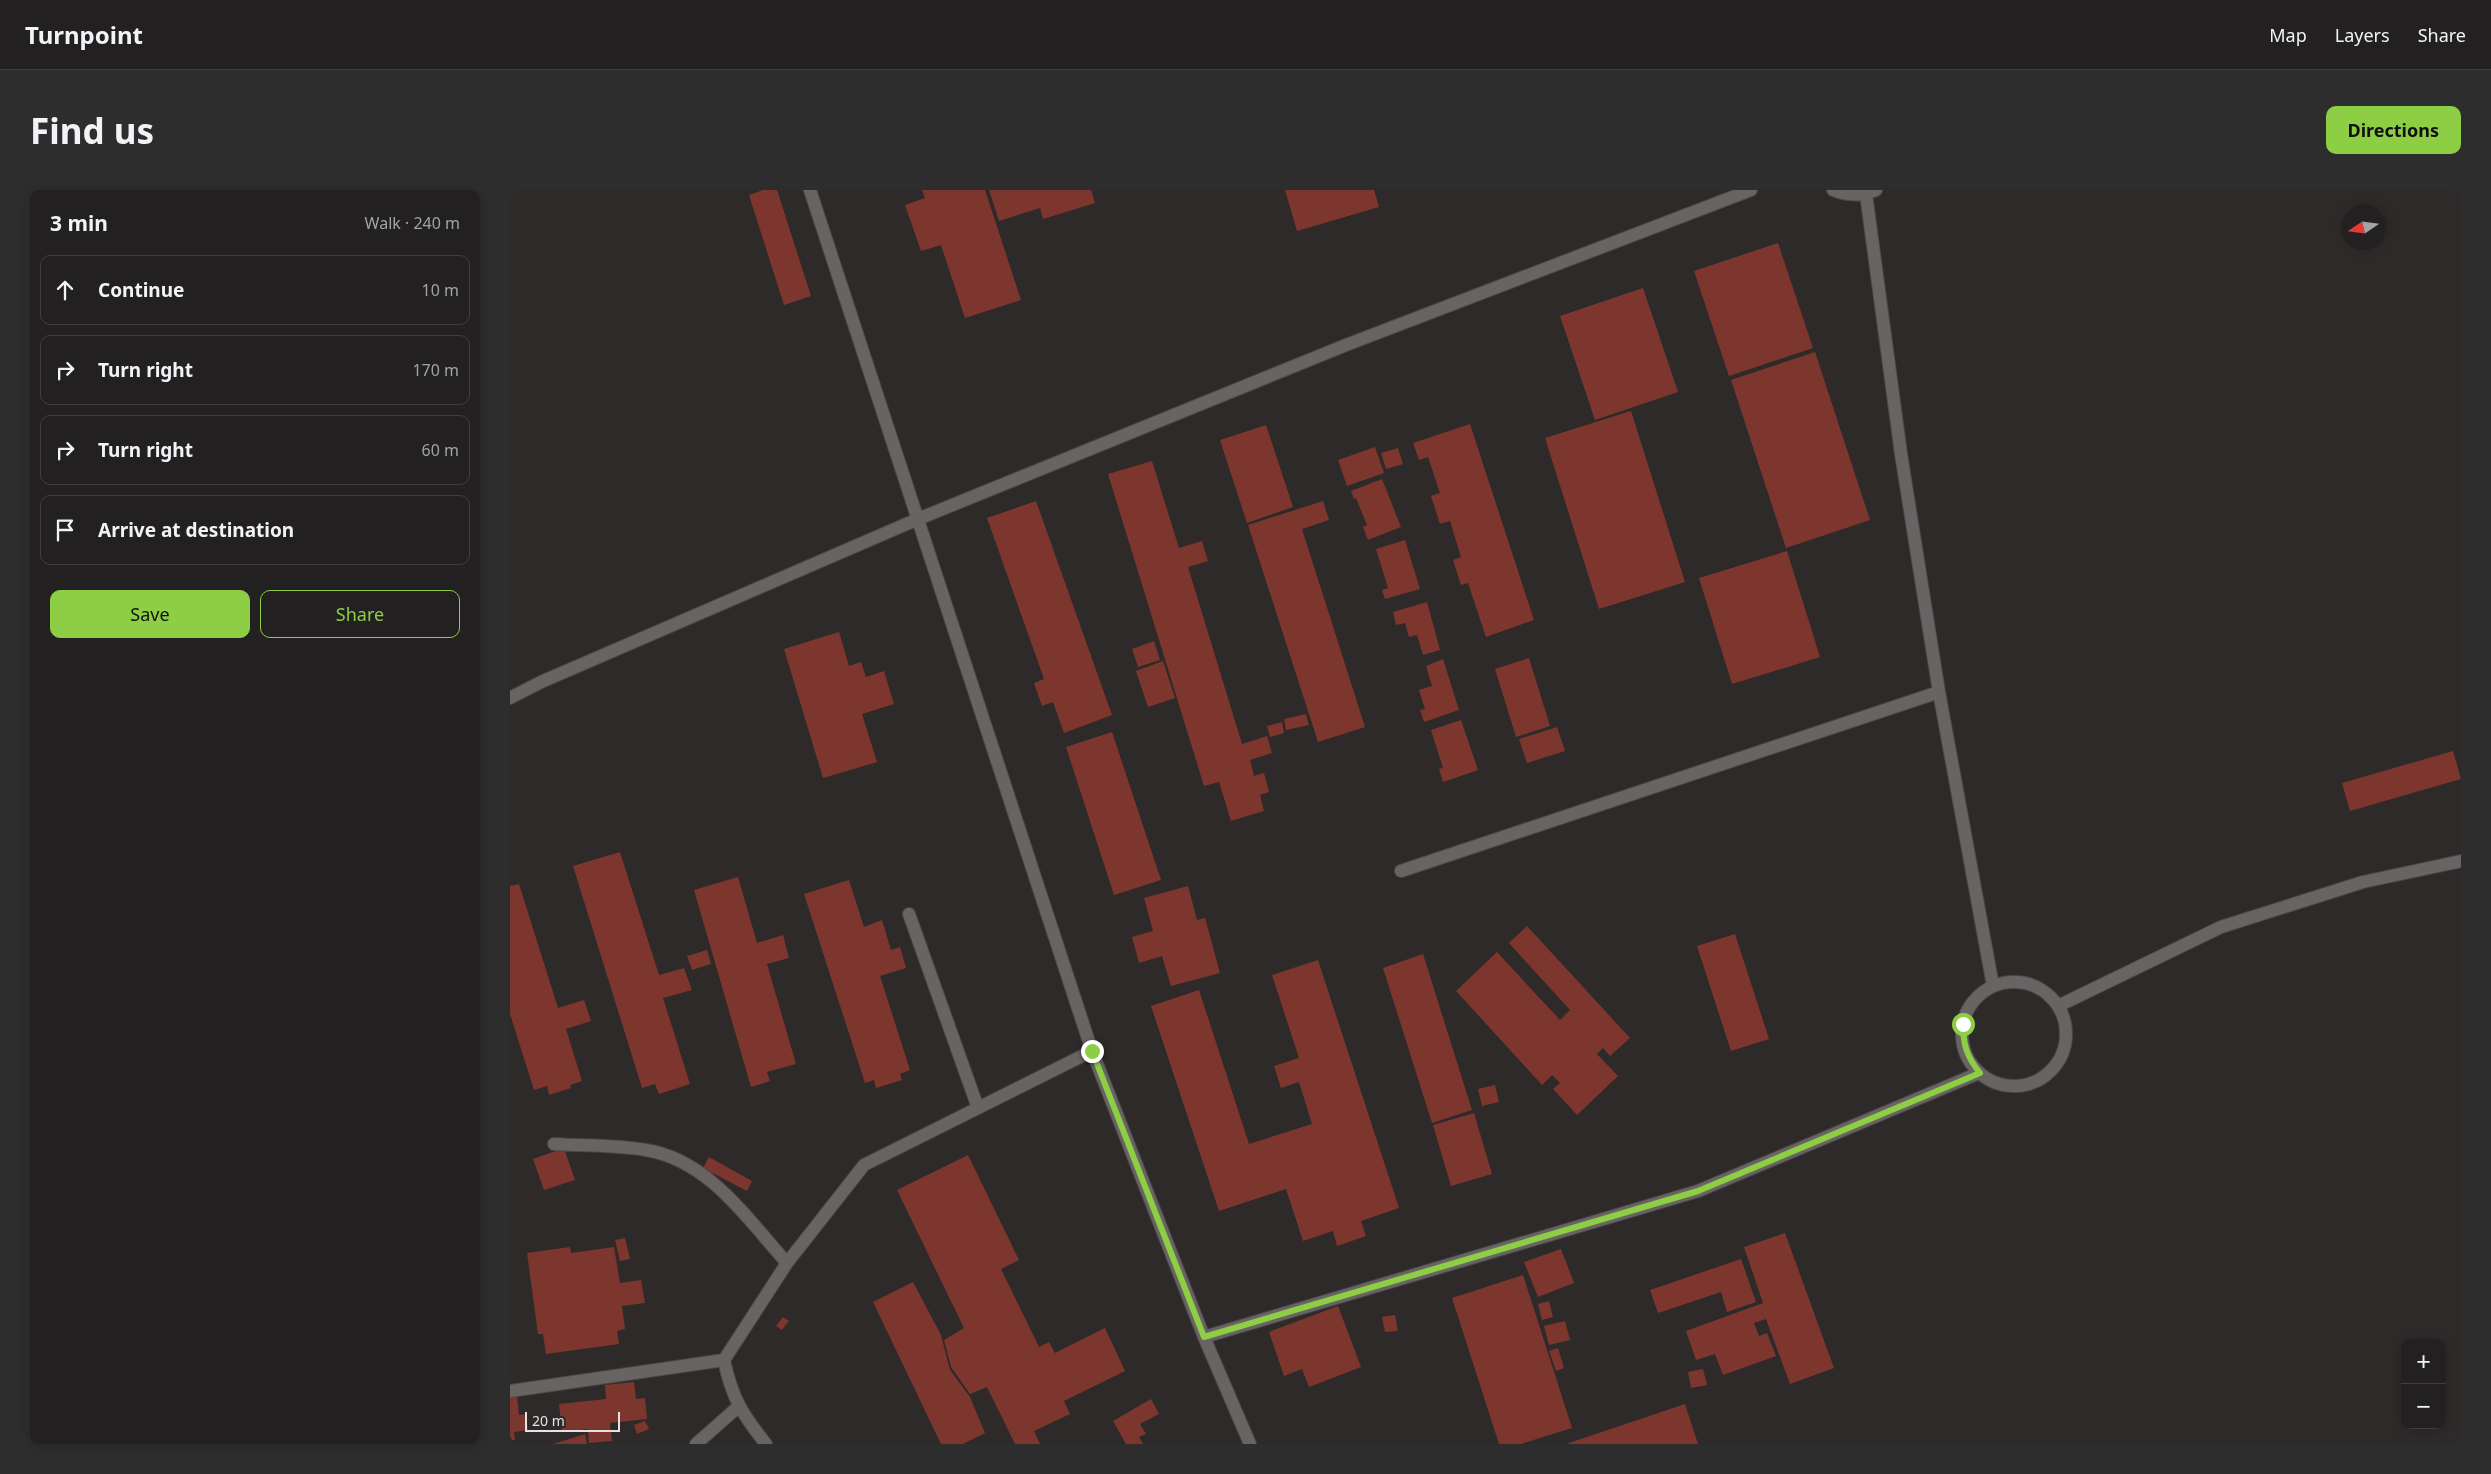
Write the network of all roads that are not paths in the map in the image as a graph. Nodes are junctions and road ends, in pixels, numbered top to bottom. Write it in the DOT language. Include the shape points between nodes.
graph roads {
  1 [pos="810,190"];
  2 [pos="1752,190"];
  3 [pos="1834,190"];
  4 [pos="1871,192"];
  5 [pos="918,519"];
  6 [pos="1939,692"];
  7 [pos="510,698"];
  8 [pos="2461,861"];
  9 [pos="1401,871"];
  10 [pos="909,914"];
  11 [pos="1993,986"];
  12 [pos="2058,1006"];
  13 [pos="1092,1051"];
  14 [pos="1980,1073"];
  15 [pos="978,1108"];
  16 [pos="554,1144"];
  17 [pos="787,1263"];
  18 [pos="1204,1337"];
  19 [pos="724,1360"];
  20 [pos="510,1392"];
  21 [pos="738,1407"];
  22 [pos="696,1444"];
  23 [pos="766,1444"];
  24 [pos="1250,1444"];
  1 -- 5 [label="lane"];
  2 -- 5 [label="lane" via="1346,345"];
  3 -- 4 [label="lane" via="1853,195"];
  4 -- 6 [label="lane" via="1900,454"];
  5 -- 7 [label="lane"];
  5 -- 13 [label="lane"];
  6 -- 9 [label="lane"];
  6 -- 11 [label="lane"];
  8 -- 12 [label="lane" via="2363,882 2221,928"];
  10 -- 15 [label="lane"];
  11 -- 12 [label="lane" via="2022,982 2042,991"];
  11 -- 14 [label="lane" via="1980,994 1969,1008 1963,1024 1963,1042 1968,1059"];
  12 -- 14 [label="lane" via="2065,1024 2065,1042 2059,1060 2047,1074 2031,1083 2013,1086 1995,1082"];
  13 -- 15 [label="lane"];
  13 -- 18 [label="lane"];
  14 -- 18 [label="lane" via="1698,1191"];
  15 -- 17 [label="lane" via="864,1165"];
  16 -- 17 [label="lane" via="648,1150 683,1163 714,1182"];
  17 -- 19 [label="lane"];
  18 -- 24 [label="lane"];
  19 -- 20 [label="lane"];
  19 -- 21 [label="lane"];
  21 -- 22 [label="lane"];
  21 -- 23 [label="lane"];
}
